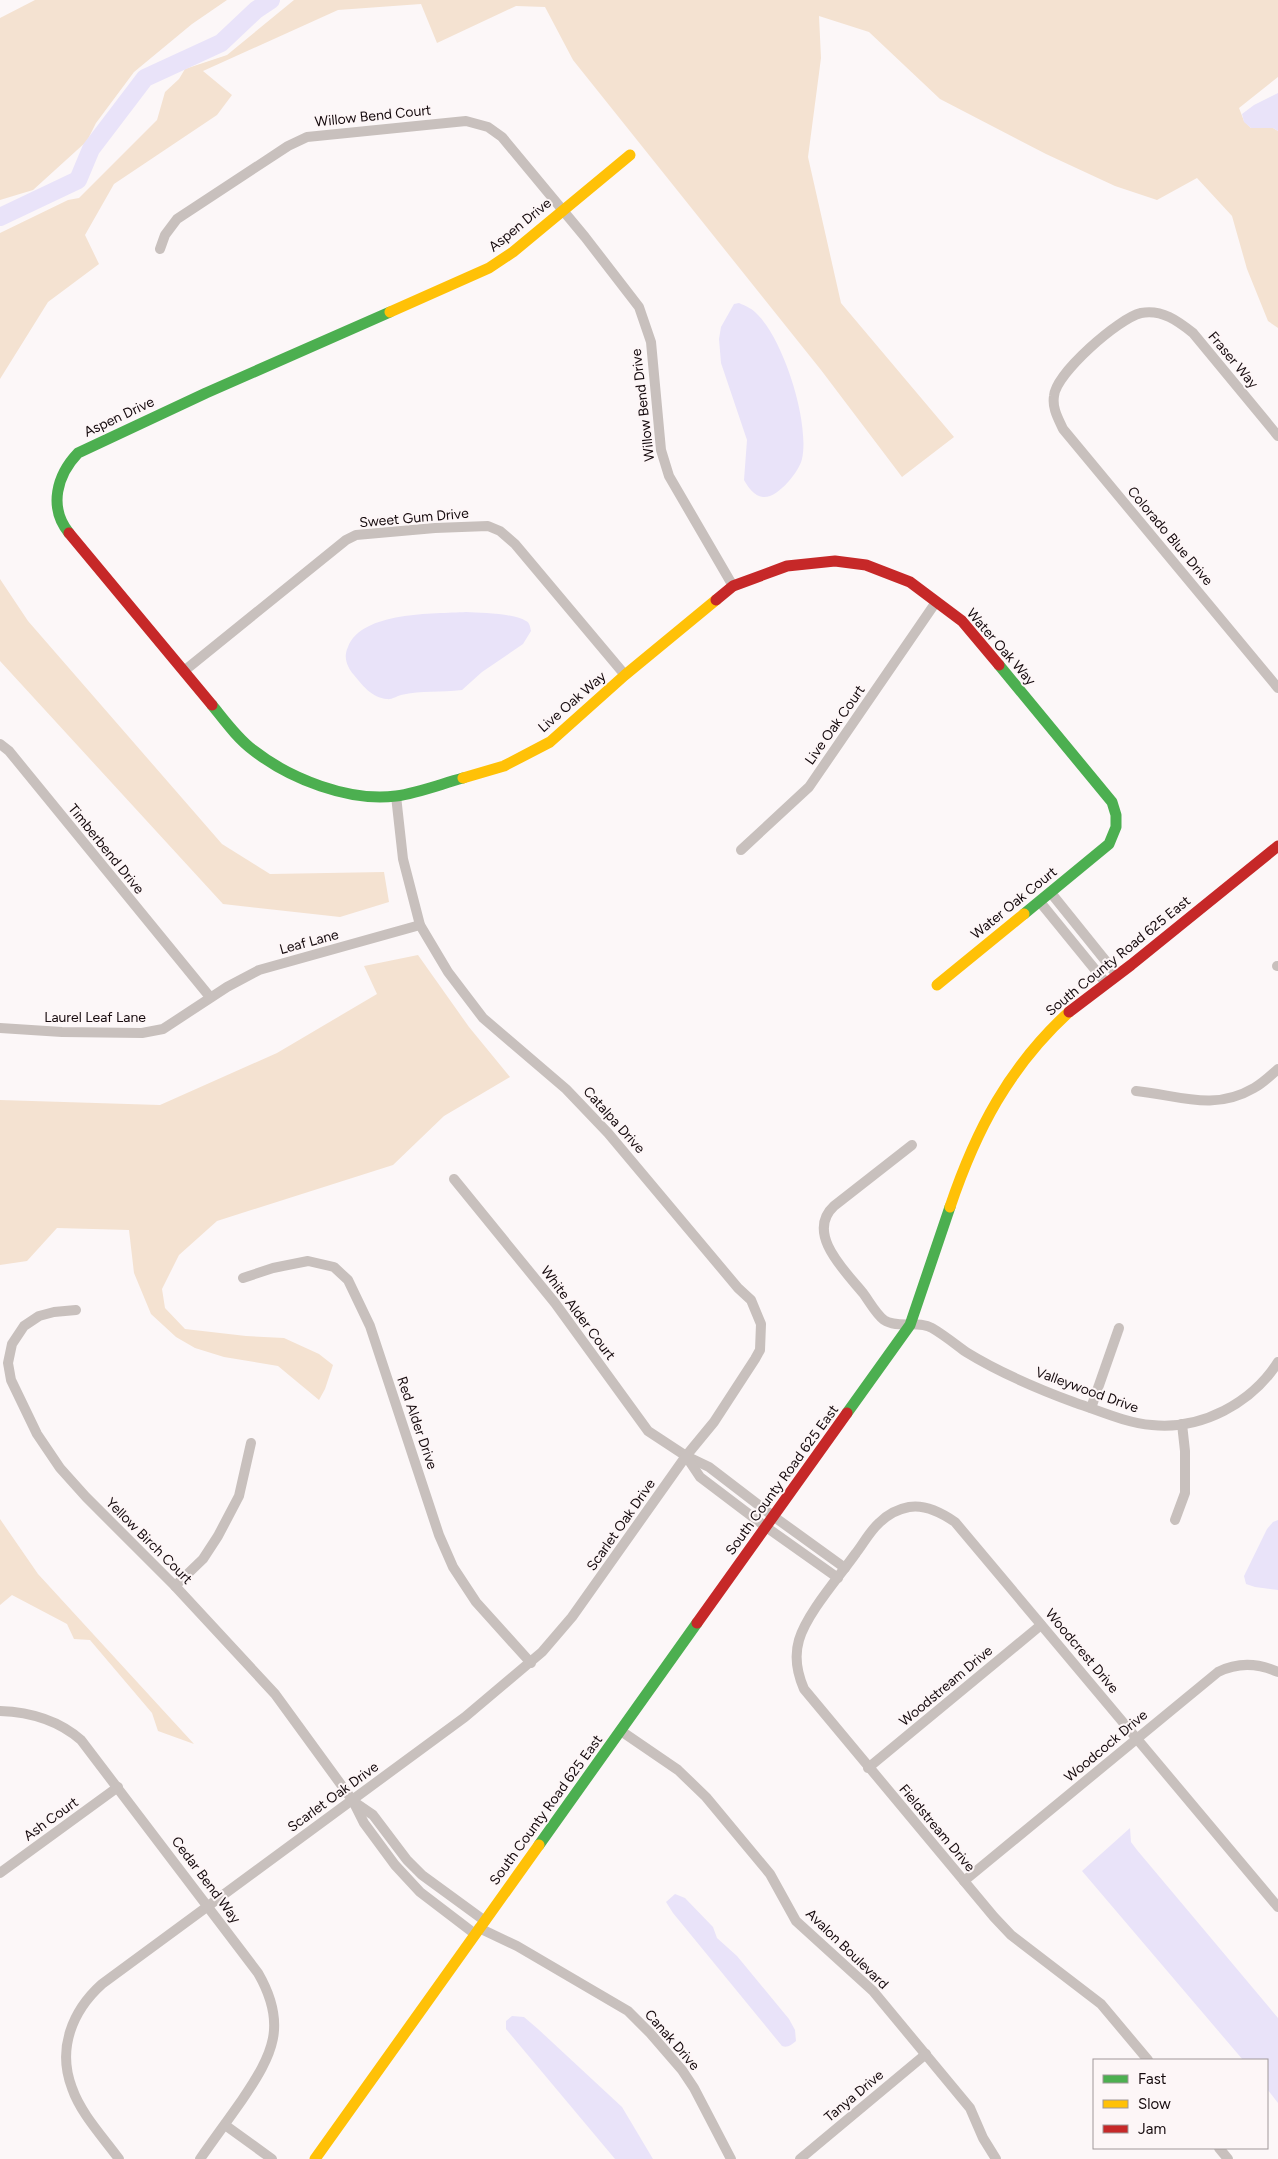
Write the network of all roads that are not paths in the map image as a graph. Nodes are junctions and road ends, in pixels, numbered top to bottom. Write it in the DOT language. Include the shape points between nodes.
graph roads {
  1 [pos="630,155"];
  2 [pos="562,210"];
  3 [pos="160,248"];
  4 [pos="1159,313"];
  5 [pos="1278,436"];
  6 [pos="733,586"];
  7 [pos="936,602"];
  8 [pos="184,671"];
  9 [pos="625,676"];
  10 [pos="1278,688"];
  11 [pos="0,744"];
  12 [pos="396,796"];
  13 [pos="1109,844"];
  14 [pos="1278,846"];
  15 [pos="741,850"];
  16 [pos="1050,893"];
  17 [pos="1040,902"];
  18 [pos="420,925"];
  19 [pos="1117,975"];
  20 [pos="1106,983"];
  21 [pos="937,985"];
  22 [pos="210,998"];
  23 [pos="0,1028"];
  24 [pos="1278,1069"];
  25 [pos="1136,1091"];
  26 [pos="912,1145"];
  27 [pos="454,1179"];
  28 [pos="243,1278"];
  29 [pos="76,1310"];
  30 [pos="910,1326"];
  31 [pos="1119,1328"];
  32 [pos="1278,1362"];
  33 [pos="1092,1408"];
  34 [pos="1182,1424"];
  35 [pos="250,1442"];
  36 [pos="686,1456"];
  37 [pos="773,1516"];
  38 [pos="1175,1520"];
  39 [pos="766,1527"];
  40 [pos="845,1568"];
  41 [pos="838,1578"];
  42 [pos="175,1586"];
  43 [pos="1041,1625"];
  44 [pos="531,1663"];
  45 [pos="1278,1672"];
  46 [pos="0,1711"];
  47 [pos="621,1731"];
  48 [pos="1138,1738"];
  49 [pos="868,1768"];
  50 [pos="118,1787"];
  51 [pos="353,1801"];
  52 [pos="0,1873"];
  53 [pos="964,1881"];
  54 [pos="208,1906"];
  55 [pos="1278,1907"];
  56 [pos="480,1928"];
  57 [pos="926,2054"];
  58 [pos="1147,2059"];
  59 [pos="224,2125"];
  60 [pos="1220,2149"];
  61 [pos="119,2159"];
  62 [pos="200,2159"];
  63 [pos="272,2159"];
  64 [pos="315,2159"];
  65 [pos="731,2159"];
  66 [pos="800,2159"];
  67 [pos="996,2159"];
  68 [pos="1228,2159"];
  1 -- 2 [label="street, Aspen Drive"];
  2 -- 3 [label="street, Willow Bend Court" via="502,137 481,123 466,121 327,134 307,137 288,146 177,218"];
  2 -- 6 [label="street, Willow Bend Drive" via="634,299 644,318 651,342 661,450 667,469 674,488"];
  2 -- 8 [label="street, Aspen Drive" via="489,268 189,401 87,448 72,459 56,491 63,525"];
  4 -- 5 [label="street, Fraser Way" via="1177,320 1193,334"];
  4 -- 10 [label="street, Colorado Blue Drive" via="1141,313 1123,322 1072,364 1060,378 1054,395 1055,412 1063,429"];
  6 -- 7 [label="street, Water Oak Way" via="787,566 836,561 866,565 896,575"];
  6 -- 9 [label="street, Live Oak Way"];
  7 -- 13 [label="street, Water Oak Way" via="962,621 1112,802 1117,827"];
  7 -- 15 [label="street, Live Oak Court" via="809,787"];
  8 -- 9 [label="street, Sweet Gum Drive" via="346,540 366,534 488,526 516,544"];
  8 -- 12 [label="street, Aspen Drive" via="235,733 281,769 312,784 345,793"];
  9 -- 12 [label="street, Live Oak Way" via="564,732 535,751 504,766"];
  11 -- 22 [label="street, Timberbend Drive"];
  12 -- 18 [label="street, Catalpa Drive" via="403,859"];
  13 -- 16 [label="street, Water Oak Court"];
  14 -- 19 [label="street, South County Road 625 East"];
  16 -- 17 [label="street, Water Oak Court"];
  16 -- 19 [label="street"];
  17 -- 20 [label="street"];
  17 -- 21 [label="street, Water Oak Court"];
  18 -- 22 [label="street, Leaf Lane" via="259,970"];
  18 -- 36 [label="street, Catalpa Drive" via="448,972 483,1018 566,1089 596,1120 756,1307 762,1332 760,1350 714,1422"];
  19 -- 20 [label="street, South County Road 625 East"];
  20 -- 30 [label="street, South County Road 625 East" via="1052,1029 1020,1065 994,1104 970,1151"];
  22 -- 23 [label="street, Laurel Leaf Lane" via="163,1028 142,1033"];
  24 -- 25 [label="street" via="1255,1088 1224,1101 1189,1100"];
  26 -- 30 [label="street, Valleywood Drive" via="834,1206 825,1217 824,1225 827,1245 835,1259 884,1320"];
  27 -- 36 [label="street, White Alder Court" via="555,1303 648,1430"];
  28 -- 44 [label="street, Red Alder Drive" via="308,1261 334,1267 348,1280 370,1326 453,1567 476,1602"];
  29 -- 42 [label="street, Yellow Birch Court" via="46,1313 24,1326 15,1339 8,1362 11,1380 37,1434 60,1468"];
  30 -- 33 [label="street, Valleywood Drive" via="930,1326 1006,1374"];
  30 -- 37 [label="street, South County Road 625 East"];
  31 -- 33 [label="street"];
  32 -- 34 [label="street, Valleywood Drive" via="1254,1391 1238,1404"];
  33 -- 34 [label="street, Valleywood Drive" via="1141,1424"];
  34 -- 38 [label="street" via="1185,1493"];
  35 -- 42 [label="street" via="238,1496 218,1536 203,1559"];
  36 -- 37 [label="street, White Alder Court" via="709,1467"];
  36 -- 39 [label="street, White Alder Court" via="700,1477"];
  36 -- 44 [label="street, Scarlet Oak Drive" via="572,1617"];
  37 -- 39 [label="street, South County Road 625 East"];
  37 -- 40 [label="street"];
  39 -- 41 [label="street"];
  39 -- 47 [label="street, South County Road 625 East"];
  40 -- 41 [label="street, Fieldstream Drive"];
  40 -- 43 [label="street, Woodcrest Drive" via="877,1524 889,1515 910,1507 929,1508 955,1522"];
  41 -- 49 [label="street, Fieldstream Drive" via="802,1632 796,1654 797,1670 807,1695"];
  42 -- 51 [label="street, Yellow Birch Court" via="275,1694"];
  43 -- 48 [label="street, Woodcrest Drive"];
  43 -- 49 [label="street, Woodstream Drive"];
  44 -- 51 [label="street, Scarlet Oak Drive"];
  45 -- 48 [label="street, Woodcock Drive" via="1248,1664 1226,1668 1194,1690"];
  46 -- 50 [label="street, Cedar Bend Way" via="41,1717 72,1732"];
  47 -- 56 [label="street, South County Road 625 East"];
  47 -- 57 [label="street, Avalon Boulevard" via="678,1770 706,1796 770,1874 796,1921 866,1984"];
  48 -- 53 [label="street, Woodcock Drive"];
  48 -- 55 [label="street, Woodcrest Drive"];
  49 -- 53 [label="street, Fieldstream Drive"];
  50 -- 52 [label="street, Ash Court"];
  50 -- 54 [label="street, Cedar Bend Way"];
  51 -- 54 [label="street, Scarlet Oak Drive"];
  51 -- 56 [label="street, Yellow Birch Court" via="372,1815 422,1875"];
  51 -- 56 [label="street, Yellow Birch Court" via="364,1823 420,1892"];
  53 -- 58 [label="street, Fieldstream Drive" via="1011,1935 1101,2004"];
  54 -- 59 [label="street, Cedar Bend Way" via="266,1986 275,2017 275,2033 266,2064"];
  54 -- 61 [label="street, Scarlet Oak Drive" via="90,1994 70,2028 66,2058 72,2089"];
  56 -- 64 [label="street, South County Road 625 East"];
  56 -- 65 [label="street, Canak Drive" via="518,1946 628,2012 650,2032 694,2088"];
  57 -- 66 [label="street, Tanya Drive"];
  57 -- 67 [label="street, Avalon Boulevard" via="970,2108"];
  59 -- 62 [label="street, Cedar Bend Way"];
  59 -- 63 [label="street"];
  60 -- 68 [label="street"];
}
